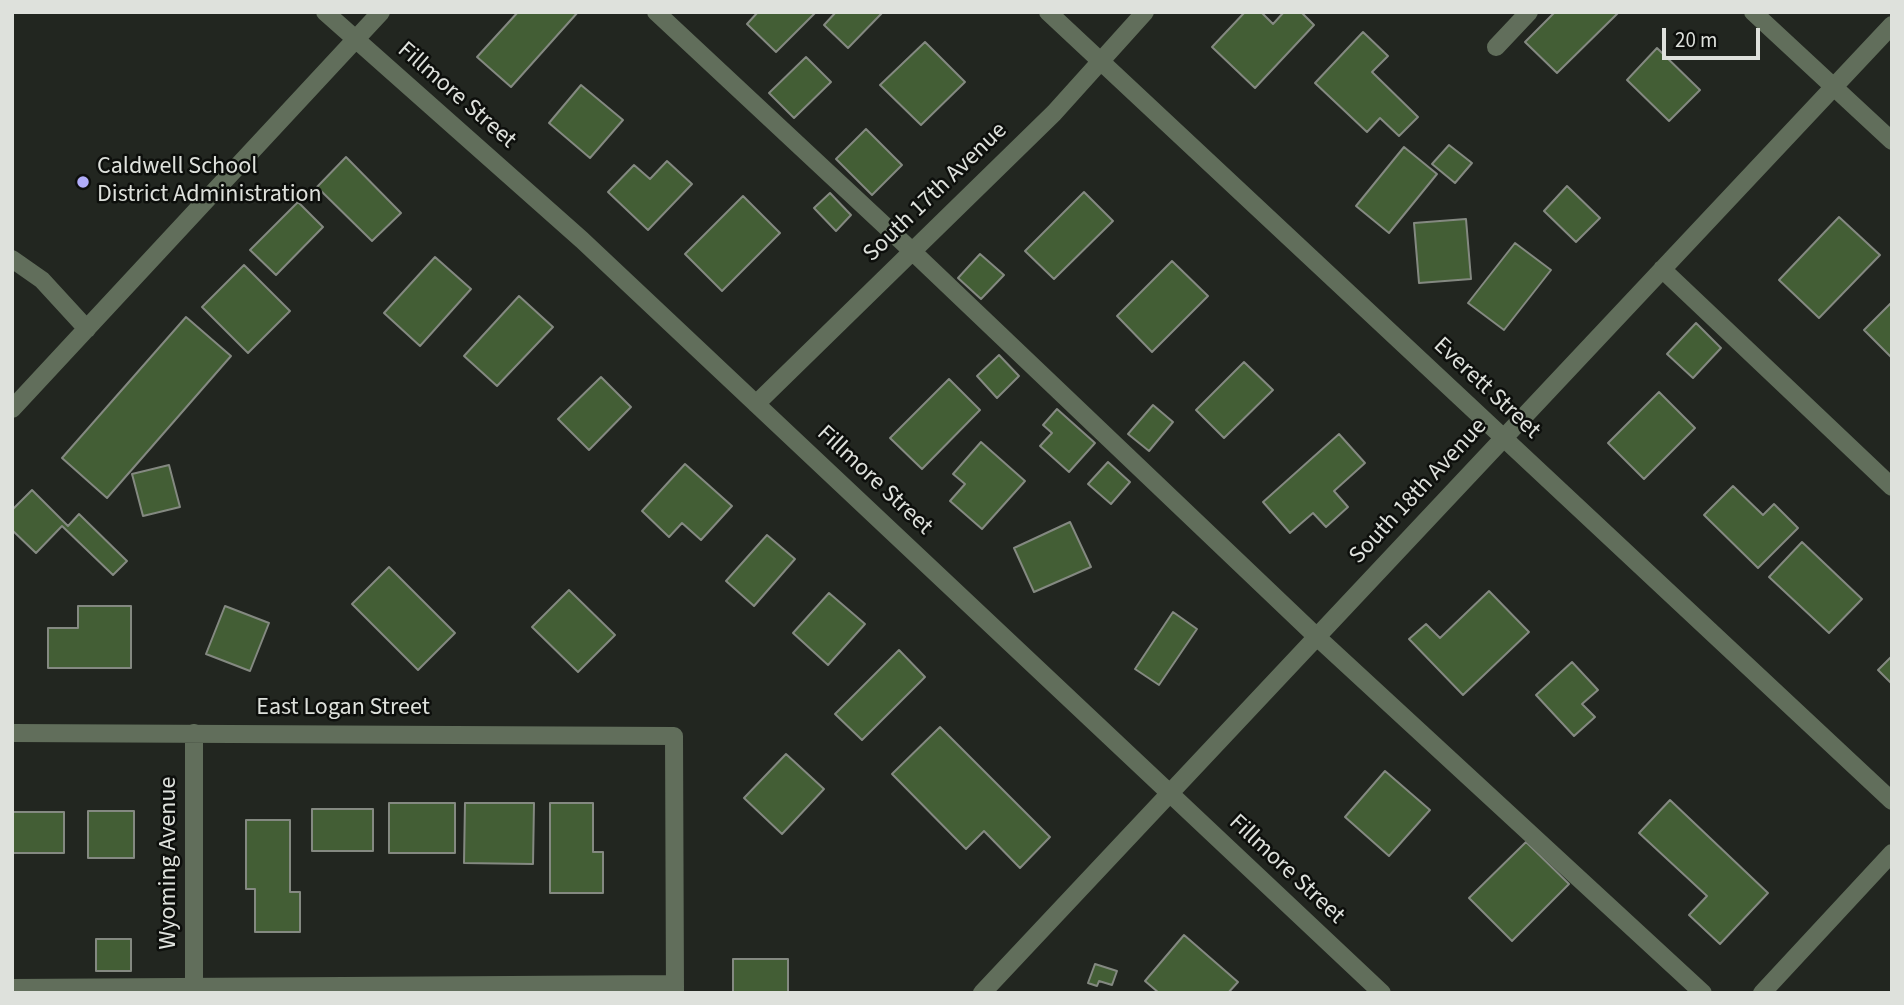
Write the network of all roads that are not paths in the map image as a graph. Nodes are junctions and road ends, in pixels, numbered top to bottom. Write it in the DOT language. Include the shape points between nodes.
graph roads {
  1 [pos="325,12"];
  2 [pos="382,12"];
  3 [pos="656,12"];
  4 [pos="1048,12"];
  5 [pos="1145,12"];
  6 [pos="1529,12"];
  7 [pos="1753,12"];
  8 [pos="1892,25"];
  9 [pos="356,40"];
  10 [pos="1496,47"];
  11 [pos="1101,62"];
  12 [pos="1833,87"];
  13 [pos="1892,141"];
  14 [pos="912,251"];
  15 [pos="12,260"];
  16 [pos="1662,269"];
  17 [pos="87,329"];
  18 [pos="756,404"];
  19 [pos="12,409"];
  20 [pos="1504,438"];
  21 [pos="1892,488"];
  22 [pos="1317,637"];
  23 [pos="12,733"];
  24 [pos="194,733"];
  25 [pos="1169,793"];
  26 [pos="1892,801"];
  27 [pos="1892,853"];
  28 [pos="12,988"];
  29 [pos="675,988"];
  30 [pos="194,989"];
  31 [pos="982,993"];
  32 [pos="1382,993"];
  33 [pos="1703,993"];
  34 [pos="1762,993"];
  1 -- 9 [label="street, Fillmore Street"];
  2 -- 9 [label="street"];
  3 -- 14 [label="street"];
  4 -- 11 [label="street, Everett Street"];
  5 -- 11 [label="street, South 17th Avenue"];
  6 -- 10 [label="street"];
  7 -- 12 [label="street"];
  8 -- 12 [label="street, South 18th Avenue"];
  9 -- 17 [label="street"];
  9 -- 18 [label="street, Fillmore Street" via="582,240"];
  11 -- 14 [label="street, South 17th Avenue"];
  11 -- 20 [label="street, Everett Street"];
  12 -- 13 [label="street"];
  12 -- 16 [label="street, South 18th Avenue"];
  14 -- 18 [label="street, South 17th Avenue"];
  14 -- 22 [label="street"];
  15 -- 17 [label="street" via="42,280"];
  16 -- 20 [label="street, South 18th Avenue"];
  16 -- 21 [label="street"];
  17 -- 19 [label="street"];
  18 -- 25 [label="street, Fillmore Street"];
  20 -- 22 [label="street, South 18th Avenue"];
  20 -- 26 [label="street, Everett Street"];
  22 -- 25 [label="street, South 18th Avenue"];
  22 -- 33 [label="street"];
  23 -- 24 [label="street, East Logan Street"];
  24 -- 29 [label="street, East Logan Street" via="674,736"];
  24 -- 30 [label="street, Wyoming Avenue"];
  25 -- 31 [label="street, South 18th Avenue"];
  25 -- 32 [label="street, Fillmore Street"];
  27 -- 34 [label="street"];
  28 -- 30 [label="street"];
  29 -- 30 [label="street"];
}
